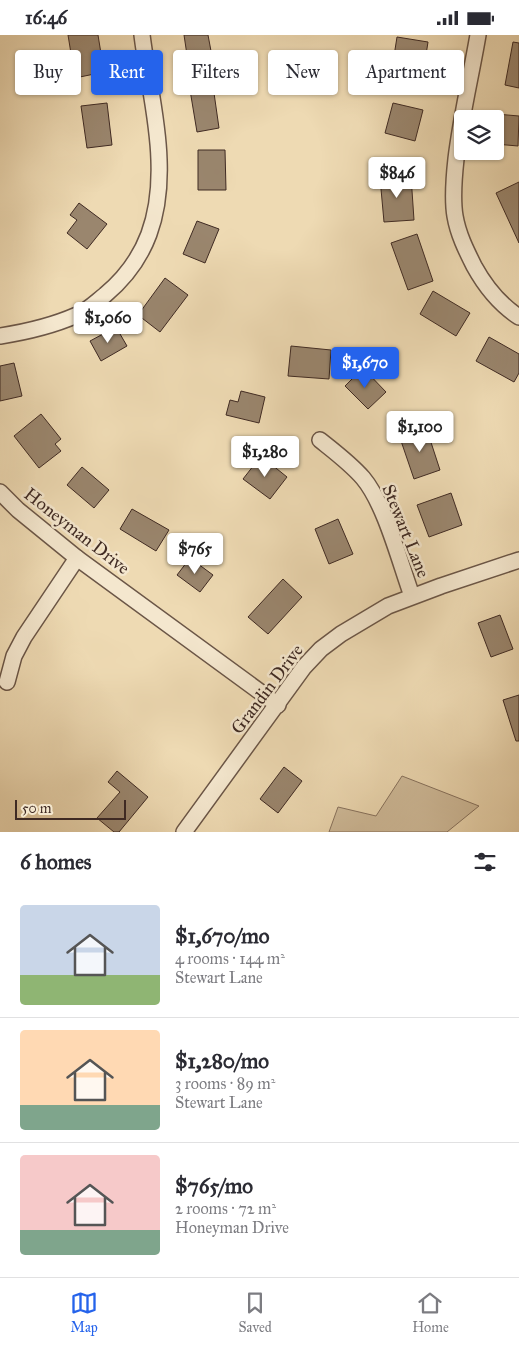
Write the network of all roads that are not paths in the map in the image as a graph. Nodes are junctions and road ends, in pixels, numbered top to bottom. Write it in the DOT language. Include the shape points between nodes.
graph roads {
  1 [pos="142,35"];
  2 [pos="478,35"];
  3 [pos="519,317"];
  4 [pos="0,336"];
  5 [pos="320,440"];
  6 [pos="0,492"];
  7 [pos="78,558"];
  8 [pos="519,560"];
  9 [pos="412,596"];
  10 [pos="6,682"];
  11 [pos="278,705"];
  12 [pos="184,832"];
  1 -- 4 [label="street" via="159,158 156,206 152,228 143,249 116,286 79,315 30,331"];
  2 -- 3 [label="street" via="457,153 453,192 455,215 480,277 493,295"];
  5 -- 9 [label="street, Stewart Lane" via="364,479 374,494"];
  6 -- 7 [label="street, Honeyman Drive"];
  7 -- 10 [label="street" via="24,637"];
  7 -- 11 [label="street, Honeyman Drive"];
  8 -- 9 [label="street, Grandin Drive"];
  9 -- 11 [label="street, Grandin Drive" via="364,619 321,649 304,667"];
  11 -- 12 [label="street, Grandin Drive"];
}
